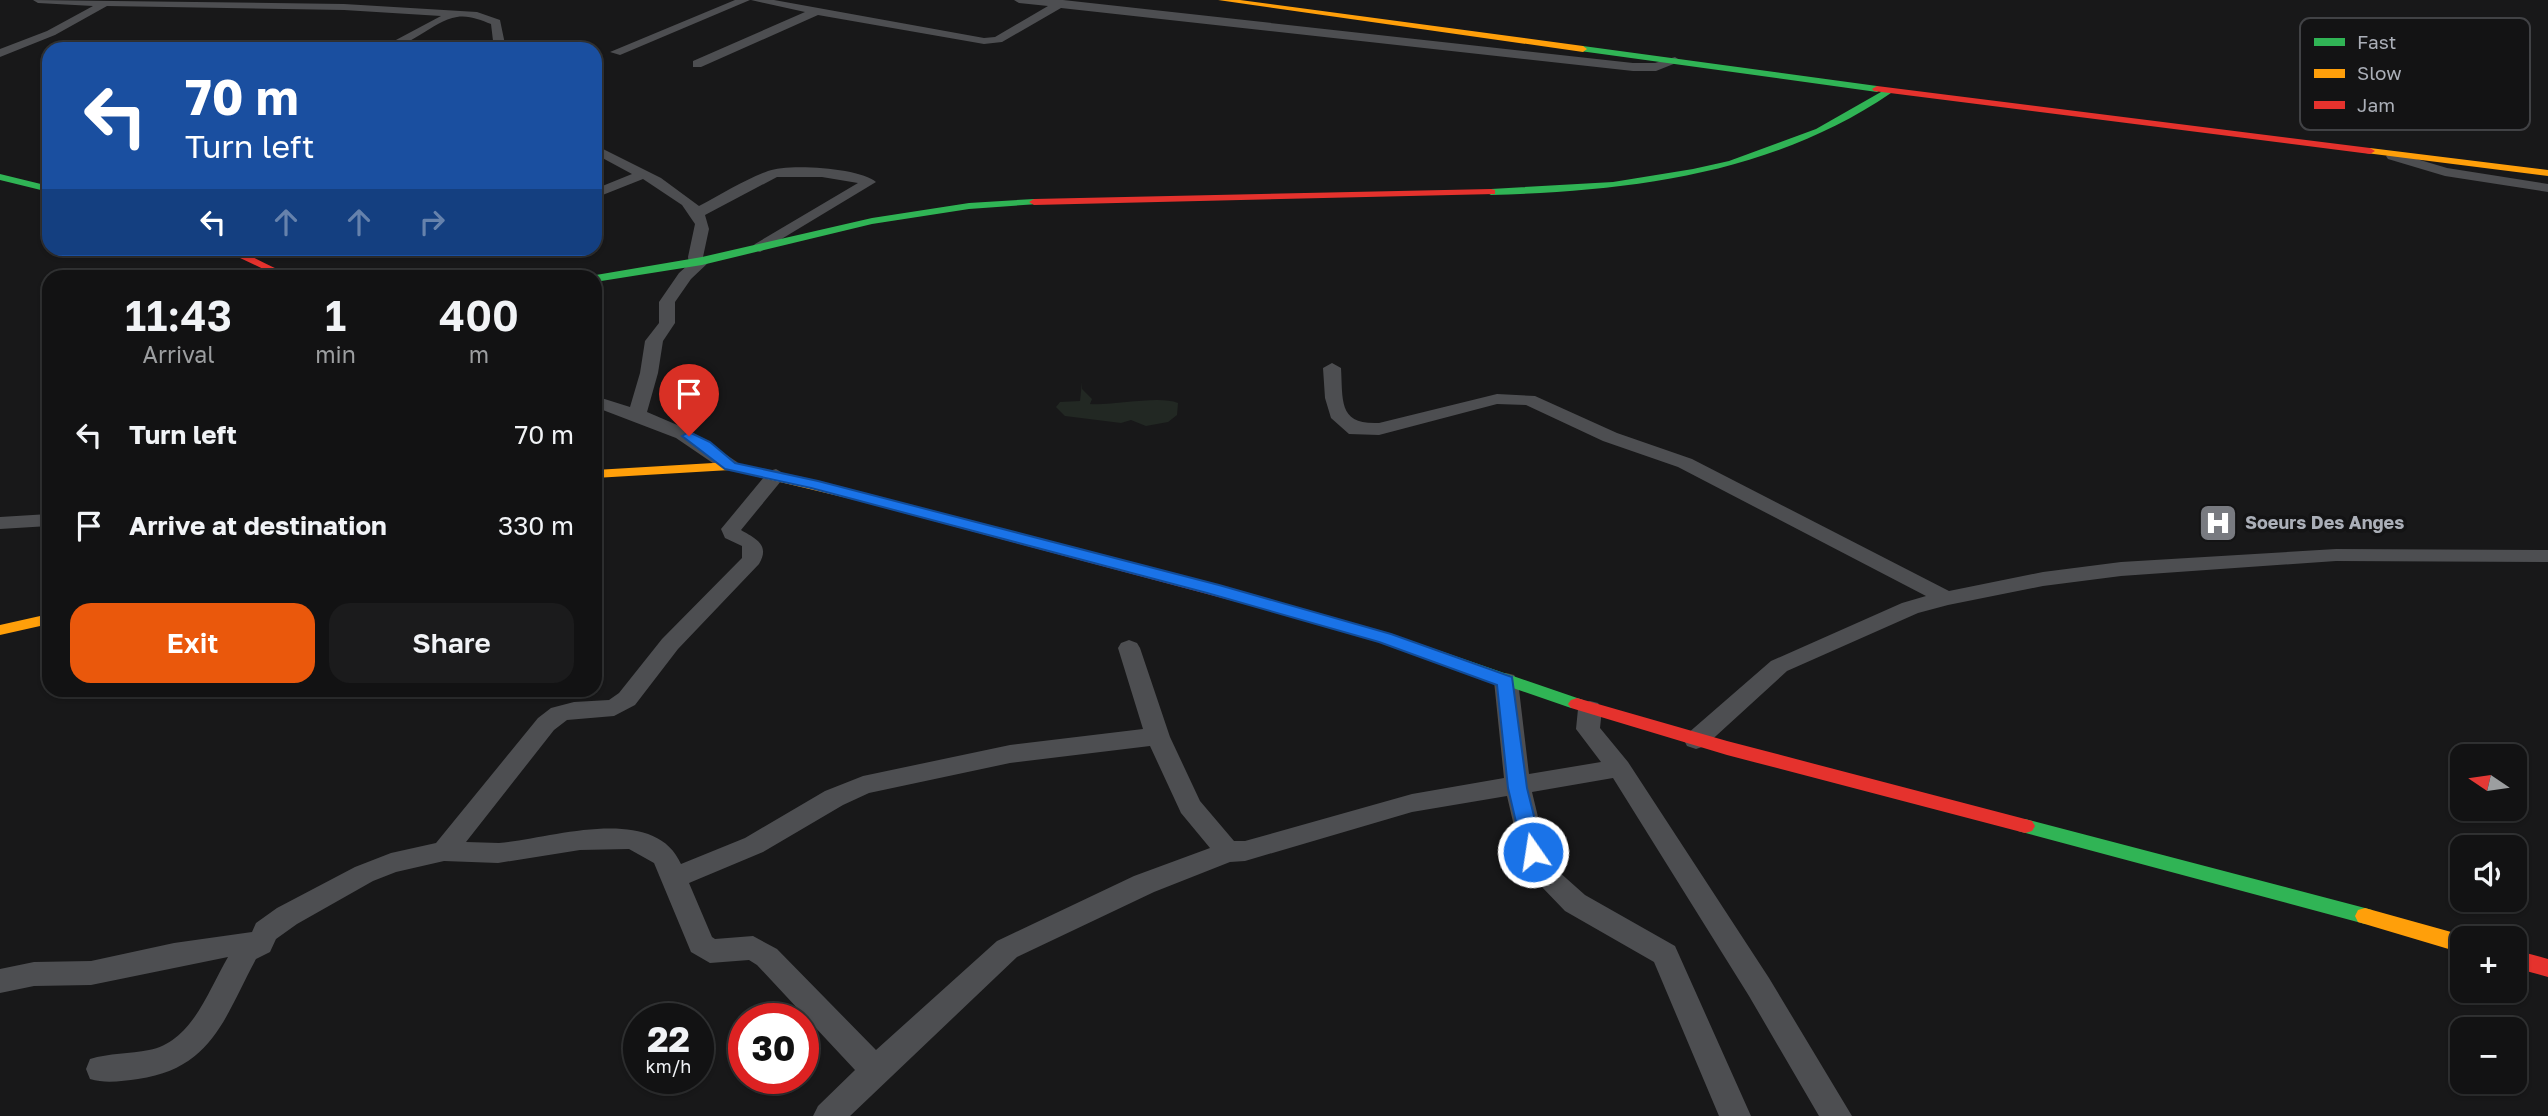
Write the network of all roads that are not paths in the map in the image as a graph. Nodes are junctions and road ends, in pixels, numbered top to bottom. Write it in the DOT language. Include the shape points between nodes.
graph roads {
  1 [pos="38,0"];
  2 [pos="457,0"];
  3 [pos="745,0"];
  4 [pos="756,0"];
  5 [pos="1019,0"];
  6 [pos="1222,0"];
  7 [pos="133,2"];
  8 [pos="1063,3"];
  9 [pos="103,4"];
  10 [pos="817,11"];
  11 [pos="436,12"];
  12 [pos="453,14"];
  13 [pos="399,42"];
  14 [pos="499,42"];
  15 [pos="616,52"];
  16 [pos="0,54"];
  17 [pos="1675,61"];
  18 [pos="697,64"];
  19 [pos="1888,91"];
  20 [pos="602,153"];
  21 [pos="2386,154"];
  22 [pos="2548,173"];
  23 [pos="643,174"];
  24 [pos="0,177"];
  25 [pos="42,187"];
  26 [pos="2548,188"];
  27 [pos="602,191"];
  28 [pos="697,213"];
  29 [pos="760,247"];
  30 [pos="242,256"];
  31 [pos="698,261"];
  32 [pos="274,270"];
  33 [pos="602,277"];
  34 [pos="1332,368"];
  35 [pos="602,403"];
  36 [pos="637,414"];
  37 [pos="730,466"];
  38 [pos="602,474"];
  39 [pos="776,475"];
  40 [pos="42,520"];
  41 [pos="0,523"];
  42 [pos="2548,556"];
  43 [pos="1946,598"];
  44 [pos="42,622"];
  45 [pos="0,631"];
  46 [pos="1129,648"];
  47 [pos="1506,681"];
  48 [pos="1590,709"];
  49 [pos="1158,737"];
  50 [pos="1696,740"];
  51 [pos="1619,768"];
  52 [pos="1518,788"];
  53 [pos="444,851"];
  54 [pos="1228,852"];
  55 [pos="673,878"];
  56 [pos="2450,941"];
  57 [pos="260,943"];
  58 [pos="2527,962"];
  59 [pos="2548,968"];
  60 [pos="0,981"];
  61 [pos="101,1069"];
  62 [pos="874,1069"];
  63 [pos="829,1116"];
  64 [pos="1735,1116"];
  65 [pos="1836,1116"];
  1 -- 9 [label="street"];
  2 -- 11 [label="street"];
  3 -- 15 [label="street"];
  4 -- 10 [label="street"];
  5 -- 8 [label="street"];
  6 -- 17 [label="main road"];
  7 -- 9 [label="street"];
  7 -- 11 [label="street"];
  8 -- 10 [label="street" via="992,41"];
  8 -- 17 [label="street" via="1633,67"];
  9 -- 16 [label="street"];
  10 -- 18 [label="street"];
  11 -- 12 [label="street"];
  12 -- 13 [label="street"];
  12 -- 14 [label="street" via="494,20"];
  17 -- 19 [label="main road"];
  19 -- 21 [label="main road"];
  19 -- 29 [label="main road" via="1859,112 1772,153 1709,172 1618,185 1544,191 1018,201 922,211"];
  20 -- 23 [label="street"];
  21 -- 22 [label="main road"];
  21 -- 26 [label="street" via="2445,172"];
  23 -- 27 [label="street"];
  23 -- 28 [label="street" via="674,191"];
  24 -- 25 [label="main road"];
  28 -- 29 [label="street" via="774,173 869,182"];
  28 -- 31 [label="street" via="702,223"];
  29 -- 31 [label="main road"];
  30 -- 32 [label="main road"];
  31 -- 33 [label="main road"];
  31 -- 36 [label="street" via="667,302 667,323 654,341"];
  34 -- 43 [label="street" via="1340,418 1356,430 1379,429 1497,399 1529,400 1610,437 1685,463"];
  35 -- 36 [label="street"];
  36 -- 37 [label="street" via="697,440"];
  37 -- 38 [label="main road"];
  37 -- 39 [label="main road"];
  39 -- 47 [label="main road" via="1213,589 1385,638"];
  39 -- 53 [label="street" via="731,529 751,544 752,559 670,644 627,699 614,708 559,714 546,724"];
  40 -- 41 [label="street"];
  42 -- 43 [label="street" via="2336,555 2121,569"];
  43 -- 50 [label="street" via="1899,613 1779,666"];
  44 -- 45 [label="main road"];
  46 -- 49 [label="street"];
  47 -- 48 [label="main road"];
  47 -- 52 [label="street"];
  48 -- 50 [label="main road"];
  48 -- 51 [label="street" via="1588,729"];
  49 -- 54 [label="street" via="1190,806"];
  49 -- 55 [label="street" via="1010,754 863,785 754,845"];
  50 -- 56 [label="main road"];
  51 -- 52 [label="street"];
  51 -- 65 [label="street"];
  52 -- 54 [label="street" via="1412,803"];
  52 -- 64 [label="street" via="1533,852 1549,878 1575,903 1665,954"];
  53 -- 55 [label="street" via="498,853 580,840 633,839 664,856"];
  53 -- 57 [label="street" via="364,874 287,916 266,930"];
  54 -- 62 [label="street" via="1133,888 1007,949"];
  55 -- 62 [label="street" via="701,944 710,951 753,948 767,957"];
  57 -- 60 [label="street" via="90,973 34,974"];
  57 -- 61 [label="street" via="246,951 197,1038 186,1049 165,1061"];
  58 -- 59 [label="main road"];
  62 -- 63 [label="street"];
}
